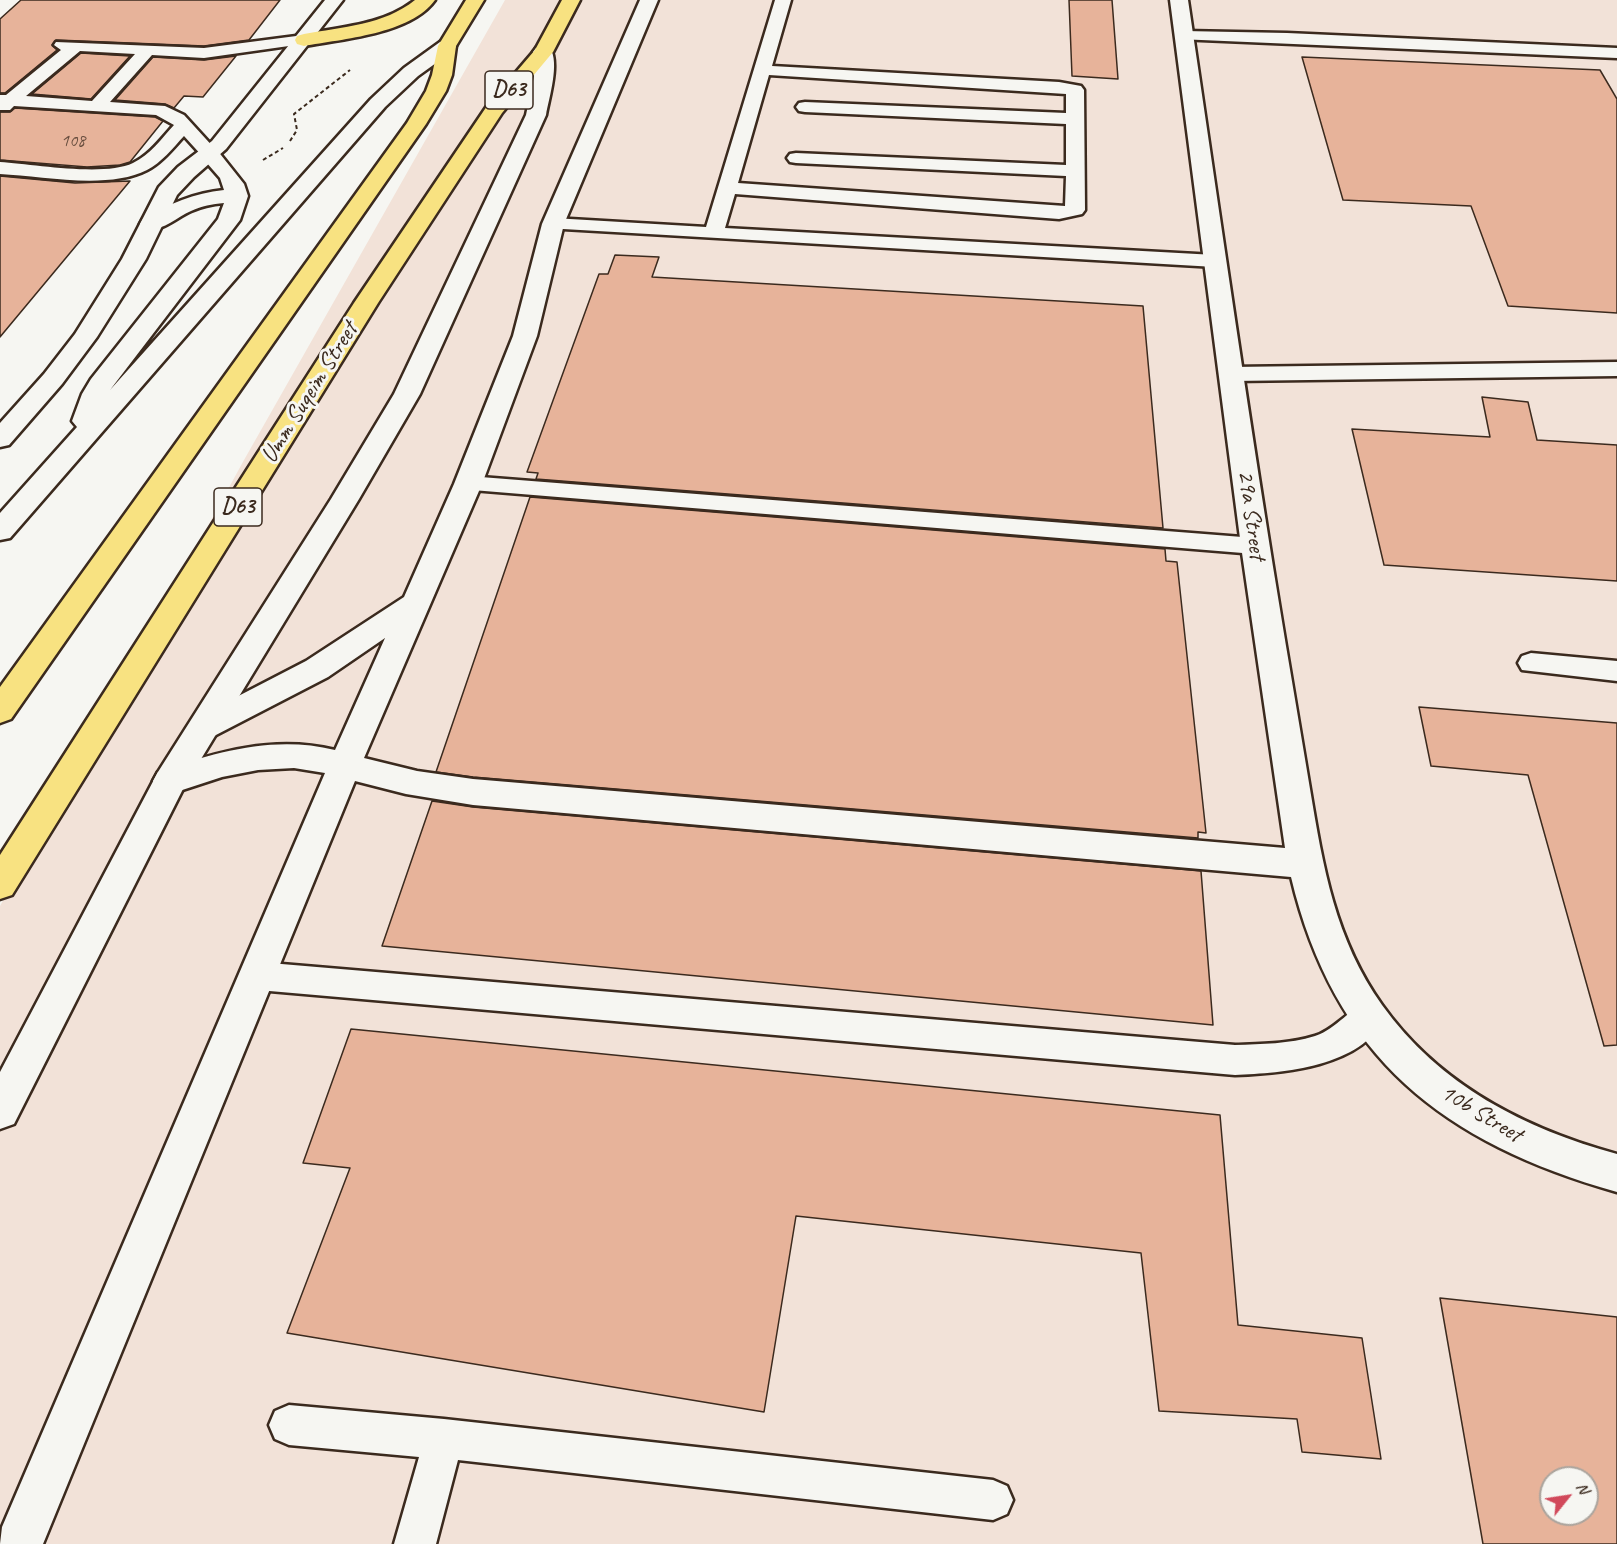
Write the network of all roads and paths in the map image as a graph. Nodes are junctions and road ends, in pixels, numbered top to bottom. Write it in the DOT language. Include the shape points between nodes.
graph roads {
  1 [pos="334,0"];
  2 [pos="426,0"];
  3 [pos="476,0"];
  4 [pos="571,0"];
  5 [pos="649,0"];
  6 [pos="783,0"];
  7 [pos="1179,0"];
  8 [pos="361,29"];
  9 [pos="1184,36"];
  10 [pos="304,40"];
  11 [pos="447,46"];
  12 [pos="148,50"];
  13 [pos="543,52"];
  14 [pos="1617,53"];
  15 [pos="29,61"];
  16 [pos="57,62"];
  17 [pos="762,70"];
  18 [pos="4,103"];
  19 [pos="97,105"];
  20 [pos="805,107"];
  21 [pos="1075,119"];
  22 [pos="184,125"];
  23 [pos="210,154"];
  24 [pos="796,158"];
  25 [pos="0,168"];
  26 [pos="1075,171"];
  27 [pos="234,187"];
  28 [pos="728,188"];
  29 [pos="151,224"];
  30 [pos="554,224"];
  31 [pos="714,233"];
  32 [pos="1215,261"];
  33 [pos="1617,369"];
  34 [pos="1232,374"];
  35 [pos="0,439"];
  36 [pos="81,441"];
  37 [pos="468,484"];
  38 [pos="0,531"];
  39 [pos="1255,546"];
  40 [pos="414,604"];
  41 [pos="1531,663"];
  42 [pos="1617,671"];
  43 [pos="0,711"];
  44 [pos="203,728"];
  45 [pos="345,765"];
  46 [pos="170,781"];
  47 [pos="1305,864"];
  48 [pos="0,885"];
  49 [pos="258,976"];
  50 [pos="1369,1017"];
  51 [pos="0,1111"];
  52 [pos="1617,1173"];
  53 [pos="289,1425"];
  54 [pos="444,1439"];
  55 [pos="993,1500"];
  56 [pos="19,1544"];
  57 [pos="415,1544"];
  1 -- 10 [label="street"];
  2 -- 8 [label="main road" via="404,15"];
  3 -- 11 [label="main road"];
  4 -- 13 [label="main road, Umm Suqeim Street / D63"];
  5 -- 30 [label="street"];
  6 -- 17 [label="lane"];
  7 -- 9 [label="street, 29a Street"];
  8 -- 10 [label="main road"];
  8 -- 27 [label="path" via="363,52 358,63 294,114 297,130 291,139"];
  9 -- 14 [label="lane"];
  9 -- 32 [label="street, 29a Street"];
  10 -- 12 [label="lane" via="219,52"];
  10 -- 23 [label="street"];
  11 -- 36 [label="street" via="378,103"];
  11 -- 43 [label="main road" via="436,91 416,124"];
  12 -- 16 [label="lane" via="69,45"];
  12 -- 19 [label="lane"];
  13 -- 44 [label="street" via="544,76 536,115 431,346 372,453"];
  13 -- 48 [label="main road, Umm Suqeim Street / D63" via="509,90 366,303"];
  15 -- 16 [label="lane"];
  16 -- 18 [label="lane"];
  17 -- 21 [label="lane" via="1059,87 1075,90"];
  17 -- 28 [label="lane"];
  18 -- 19 [label="lane"];
  19 -- 22 [label="lane" via="159,110"];
  20 -- 21 [label="lane"];
  21 -- 26 [label="lane"];
  22 -- 23 [label="lane"];
  22 -- 25 [label="lane" via="148,161 132,170 109,173"];
  23 -- 27 [label="street"];
  23 -- 29 [label="street" via="173,185"];
  24 -- 26 [label="lane"];
  26 -- 28 [label="lane" via="1075,210 1059,213"];
  27 -- 29 [label="street" via="222,195 190,202"];
  27 -- 36 [label="street" via="229,220 104,379 88,410"];
  28 -- 31 [label="lane"];
  29 -- 35 [label="street" via="118,288 86,337"];
  30 -- 31 [label="lane"];
  30 -- 37 [label="street" via="525,336"];
  31 -- 32 [label="lane"];
  32 -- 34 [label="street, 29a Street"];
  33 -- 34 [label="lane"];
  34 -- 39 [label="street, 29a Street"];
  36 -- 38 [label="street"];
  37 -- 39 [label="lane"];
  37 -- 40 [label="street"];
  39 -- 47 [label="street, 29a Street"];
  40 -- 44 [label="street" via="317,669"];
  40 -- 45 [label="street"];
  41 -- 42 [label="lane"];
  44 -- 46 [label="street"];
  45 -- 46 [label="street" via="313,758 242,759"];
  45 -- 47 [label="street" via="428,786 473,792"];
  45 -- 49 [label="street"];
  46 -- 51 [label="street"];
  47 -- 50 [label="street, 29a Street" via="1319,920 1340,968"];
  49 -- 50 [label="lane" via="1235,1060 1276,1059 1312,1052 1344,1038"];
  49 -- 56 [label="street"];
  50 -- 52 [label="street, 10b Street" via="1433,1085 1474,1114 1567,1159"];
  53 -- 54 [label="lane"];
  54 -- 55 [label="lane"];
  54 -- 57 [label="lane"];
}
